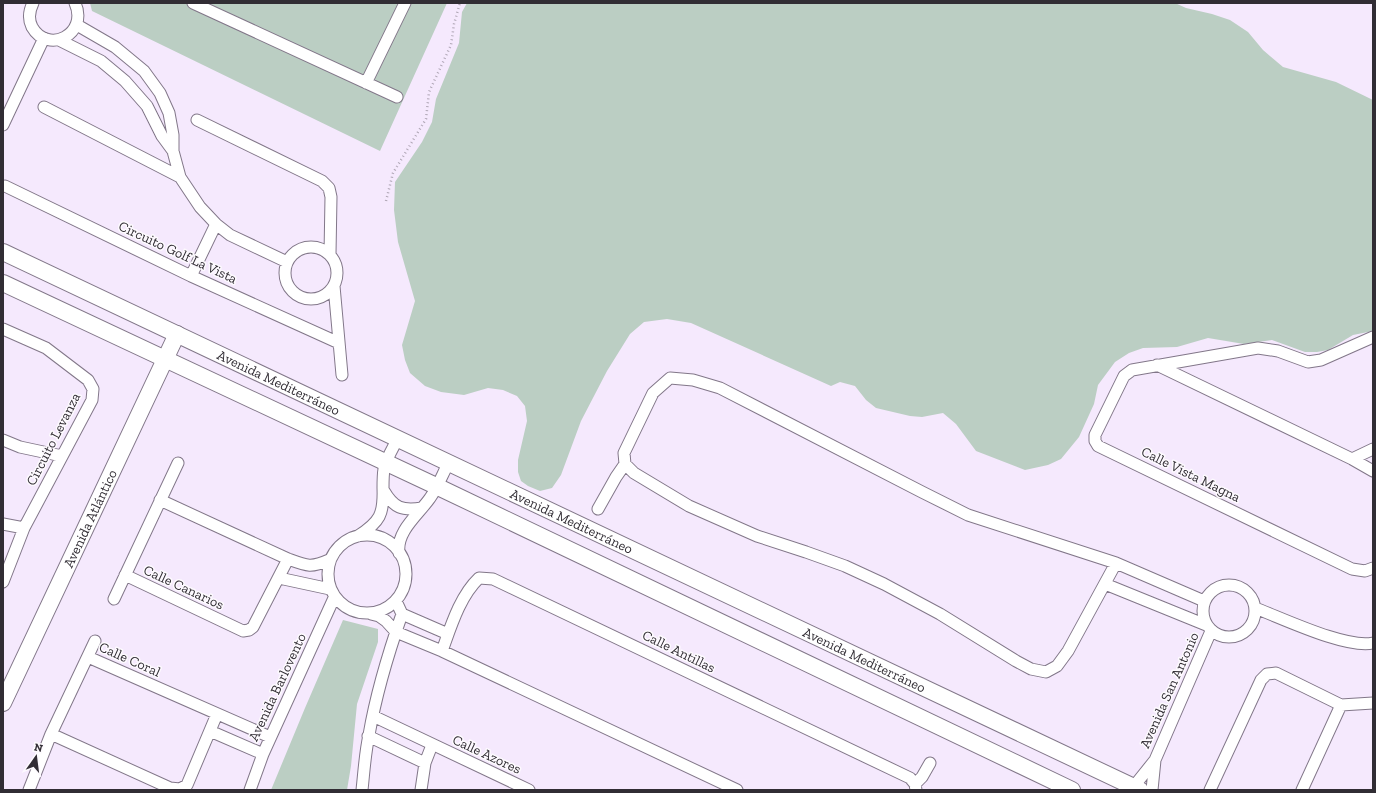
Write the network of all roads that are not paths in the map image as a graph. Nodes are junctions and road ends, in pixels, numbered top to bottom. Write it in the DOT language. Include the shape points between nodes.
graph roads {
  1 [pos="33,3"];
  2 [pos="75,3"];
  3 [pos="193,3"];
  4 [pos="405,3"];
  5 [pos="77,25"];
  6 [pos="44,38"];
  7 [pos="59,40"];
  8 [pos="366,83"];
  9 [pos="398,97"];
  10 [pos="44,108"];
  11 [pos="197,120"];
  12 [pos="3,125"];
  13 [pos="173,151"];
  14 [pos="180,176"];
  15 [pos="5,186"];
  16 [pos="216,224"];
  17 [pos="3,252"];
  18 [pos="330,254"];
  19 [pos="287,262"];
  20 [pos="191,276"];
  21 [pos="3,283"];
  22 [pos="334,286"];
  23 [pos="3,328"];
  24 [pos="176,334"];
  25 [pos="1373,337"];
  26 [pos="339,343"];
  27 [pos="165,359"];
  28 [pos="1157,365"];
  29 [pos="342,375"];
  30 [pos="398,438"];
  31 [pos="3,440"];
  32 [pos="1373,449"];
  33 [pos="62,456"];
  34 [pos="1352,459"];
  35 [pos="449,462"];
  36 [pos="178,463"];
  37 [pos="386,463"];
  38 [pos="625,464"];
  39 [pos="1373,471"];
  40 [pos="436,486"];
  41 [pos="383,490"];
  42 [pos="160,500"];
  43 [pos="422,508"];
  44 [pos="598,509"];
  45 [pos="3,524"];
  46 [pos="24,528"];
  47 [pos="358,536"];
  48 [pos="399,553"];
  49 [pos="288,559"];
  50 [pos="329,560"];
  51 [pos="1116,563"];
  52 [pos="1373,568"];
  53 [pos="125,576"];
  54 [pos="279,578"];
  55 [pos="3,582"];
  56 [pos="1105,584"];
  57 [pos="332,594"];
  58 [pos="114,599"];
  59 [pos="396,601"];
  60 [pos="1204,601"];
  61 [pos="1255,608"];
  62 [pos="370,614"];
  63 [pos="402,614"];
  64 [pos="1209,628"];
  65 [pos="396,632"];
  66 [pos="448,634"];
  67 [pos="95,641"];
  68 [pos="1373,643"];
  69 [pos="442,650"];
  70 [pos="88,657"];
  71 [pos="3,703"];
  72 [pos="1373,703"];
  73 [pos="1341,705"];
  74 [pos="217,714"];
  75 [pos="373,716"];
  76 [pos="210,731"];
  77 [pos="51,734"];
  78 [pos="368,736"];
  79 [pos="270,737"];
  80 [pos="432,745"];
  81 [pos="263,754"];
  82 [pos="1155,760"];
  83 [pos="425,763"];
  84 [pos="930,763"];
  85 [pos="915,787"];
  86 [pos="1064,788"];
  87 [pos="1135,789"];
  88 [pos="29,790"];
  89 [pos="250,790"];
  90 [pos="362,790"];
  91 [pos="421,790"];
  92 [pos="529,790"];
  93 [pos="737,790"];
  94 [pos="1152,790"];
  95 [pos="1210,790"];
  96 [pos="1302,790"];
  1 -- 6 [label="street" via="29,15 30,22"];
  2 -- 5 [label="street" via="79,17"];
  3 -- 8 [label="street"];
  4 -- 8 [label="street"];
  5 -- 7 [label="street" via="70,35"];
  5 -- 13 [label="street" via="115,47 144,71 160,93 170,113"];
  6 -- 7 [label="street"];
  6 -- 12 [label="street"];
  7 -- 13 [label="street" via="101,61 125,81 147,106 162,136"];
  8 -- 9 [label="street"];
  10 -- 14 [label="street"];
  11 -- 18 [label="street" via="322,180 329,188 331,197"];
  13 -- 14 [label="street"];
  14 -- 16 [label="street" via="200,207"];
  15 -- 20 [label="street, Circuito Golf La Vista"];
  16 -- 19 [label="street" via="230,235"];
  16 -- 20 [label="street"];
  17 -- 24 [label="street, Avenida Mediterráneo"];
  18 -- 19 [label="street" via="323,249 306,247 295,252"];
  18 -- 22 [label="street" via="337,269"];
  19 -- 22 [label="street" via="286,279 290,287 300,295 312,299 321,297"];
  20 -- 26 [label="street, Circuito Golf La Vista"];
  21 -- 27 [label="street, Avenida Mediterráneo"];
  22 -- 26 [label="street"];
  23 -- 33 [label="street, Circuito Levanza" via="46,348 88,380 93,389 92,400"];
  24 -- 27 [label="street, Avenida Atlántico"];
  24 -- 30 [label="street, Avenida Mediterráneo"];
  25 -- 28 [label="street, Calle Vista Magna" via="1320,360 1308,362 1278,351 1258,348"];
  26 -- 29 [label="street"];
  27 -- 37 [label="street, Avenida Mediterráneo"];
  27 -- 71 [label="street, Avenida Atlántico"];
  28 -- 34 [label="street"];
  28 -- 52 [label="street, Calle Vista Magna" via="1132,370 1124,376 1095,435 1098,446 1352,569 1365,571"];
  30 -- 35 [label="street, Avenida Mediterráneo"];
  30 -- 37 [label="street"];
  31 -- 33 [label="street" via="20,447"];
  32 -- 34 [label="street"];
  33 -- 46 [label="street, Circuito Levanza"];
  34 -- 39 [label="street"];
  35 -- 40 [label="street"];
  35 -- 87 [label="street, Avenida Mediterráneo"];
  36 -- 42 [label="street, Calle Canarios"];
  37 -- 40 [label="street, Avenida Mediterráneo"];
  37 -- 41 [label="street" via="383,471"];
  38 -- 44 [label="street"];
  38 -- 51 [label="street" via="624,453 653,393 670,378 693,380 720,388 968,515"];
  38 -- 56 [label="street" via="634,474 688,506 756,536 826,559 884,584 940,614 1031,669 1046,672 1058,666"];
  40 -- 43 [label="street"];
  40 -- 86 [label="street, Avenida Mediterráneo"];
  41 -- 43 [label="street" via="390,501 398,507"];
  41 -- 47 [label="street" via="382,511 376,523"];
  42 -- 49 [label="street"];
  42 -- 53 [label="street, Calle Canarios"];
  43 -- 48 [label="street" via="401,537"];
  45 -- 46 [label="street"];
  46 -- 55 [label="street, Circuito Levanza"];
  47 -- 48 [label="street" via="380,537 390,542"];
  47 -- 50 [label="street" via="342,544"];
  48 -- 59 [label="street" via="406,577"];
  49 -- 50 [label="street" via="303,565 315,566"];
  49 -- 54 [label="street, Calle Canarios"];
  50 -- 57 [label="street" via="327,575"];
  51 -- 56 [label="street"];
  51 -- 60 [label="street"];
  53 -- 54 [label="street, Calle Canarios" via="243,631 253,627"];
  53 -- 58 [label="street"];
  54 -- 57 [label="street"];
  56 -- 64 [label="street"];
  57 -- 62 [label="street" via="342,606"];
  57 -- 79 [label="street, Avenida Barlovento"];
  59 -- 62 [label="street" via="389,607"];
  59 -- 63 [label="street"];
  60 -- 61 [label="street" via="1218,586 1232,585 1245,590"];
  60 -- 64 [label="street" via="1203,617"];
  61 -- 64 [label="street" via="1252,623 1248,630 1241,634 1226,637"];
  61 -- 68 [label="street" via="1336,639"];
  62 -- 65 [label="street" via="386,620"];
  63 -- 65 [label="street"];
  63 -- 66 [label="street"];
  64 -- 82 [label="street, Avenida San Antonio"];
  65 -- 69 [label="street"];
  65 -- 75 [label="street" via="382,675"];
  66 -- 69 [label="street, Calle Antillas"];
  66 -- 85 [label="street, Calle Antillas" via="470,586 479,578 493,579 910,778"];
  67 -- 70 [label="street"];
  69 -- 93 [label="street"];
  70 -- 74 [label="street, Calle Coral"];
  70 -- 77 [label="street, Calle Coral"];
  72 -- 73 [label="street"];
  73 -- 95 [label="street" via="1276,674 1267,674"];
  73 -- 96 [label="street"];
  74 -- 76 [label="street"];
  74 -- 79 [label="street, Calle Coral"];
  75 -- 78 [label="street"];
  75 -- 80 [label="street, Calle Azores"];
  76 -- 77 [label="street" via="186,785 180,789 170,788"];
  76 -- 81 [label="street"];
  77 -- 88 [label="street, Calle Coral"];
  78 -- 83 [label="street"];
  78 -- 90 [label="street"];
  79 -- 81 [label="street, Avenida Barlovento"];
  80 -- 83 [label="street, Calle Azores"];
  80 -- 92 [label="street, Calle Azores"];
  81 -- 89 [label="street, Avenida Barlovento"];
  82 -- 87 [label="street, Avenida San Antonio"];
  82 -- 94 [label="street, Avenida San Antonio"];
  83 -- 91 [label="street, Calle Azores"];
  84 -- 85 [label="street"];
}
